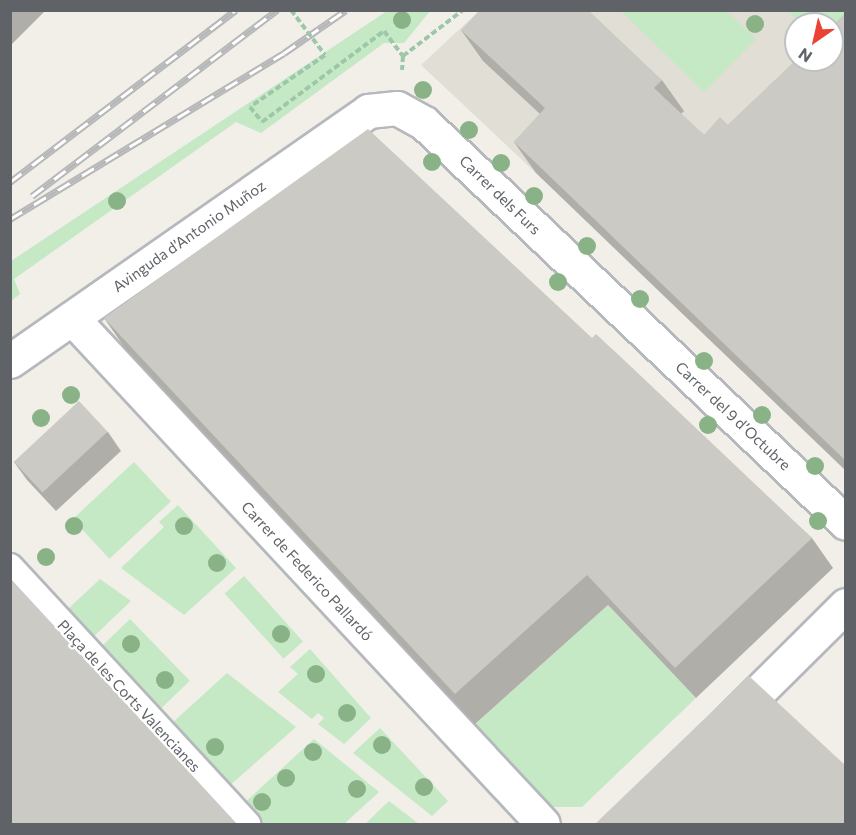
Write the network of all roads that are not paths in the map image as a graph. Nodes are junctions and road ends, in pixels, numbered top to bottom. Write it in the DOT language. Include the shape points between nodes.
graph roads {
  1 [pos="368,111"];
  2 [pos="620,309"];
  3 [pos="72,318"];
  4 [pos="10,361"];
  5 [pos="846,523"];
  6 [pos="10,567"];
  7 [pos="846,605"];
  8 [pos="711,738"];
  9 [pos="247,825"];
  10 [pos="543,825"];
  1 -- 2 [label="street, Carrer dels Furs" via="397,108 424,123"];
  1 -- 3 [label="street, Avinguda d’Antonio Muñoz"];
  2 -- 5 [label="street, Carrer del 9 d’Octubre"];
  3 -- 4 [label="street, Avinguda d’Antonio Muñoz"];
  3 -- 10 [label="street, Carrer de Federico Pallardó"];
  6 -- 9 [label="street, Plaça de les Corts Valencianes"];
  7 -- 8 [label="street"];
}
